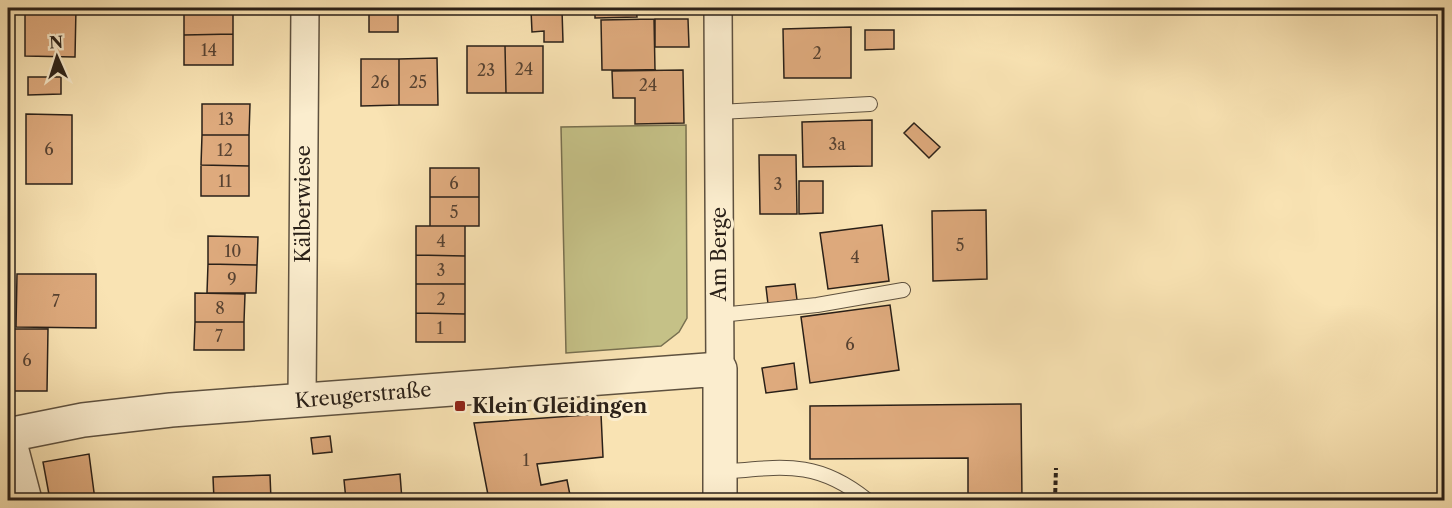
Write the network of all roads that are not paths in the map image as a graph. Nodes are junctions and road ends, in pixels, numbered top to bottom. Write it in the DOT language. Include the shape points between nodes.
graph roads {
  1 [pos="305,8"];
  2 [pos="718,8"];
  3 [pos="870,104"];
  4 [pos="718,112"];
  5 [pos="903,290"];
  6 [pos="720,315"];
  7 [pos="720,369"];
  8 [pos="302,400"];
  9 [pos="9,435"];
  10 [pos="720,486"];
  11 [pos="867,500"];
  12 [pos="28,501"];
  1 -- 8 [label="street, Kälberwiese"];
  2 -- 4 [label="street, Am Berge"];
  3 -- 4 [label="lane"];
  4 -- 6 [label="street, Am Berge"];
  5 -- 6 [label="lane" via="817,305"];
  6 -- 7 [label="street, Am Berge"];
  7 -- 8 [label="street, Kreugerstraße"];
  7 -- 10 [label="street, Am Berge"];
  8 -- 9 [label="street, Kreugerstraße" via="105,418"];
  9 -- 12 [label="street"];
  10 -- 11 [label="lane" via="800,468 840,480"];
}
